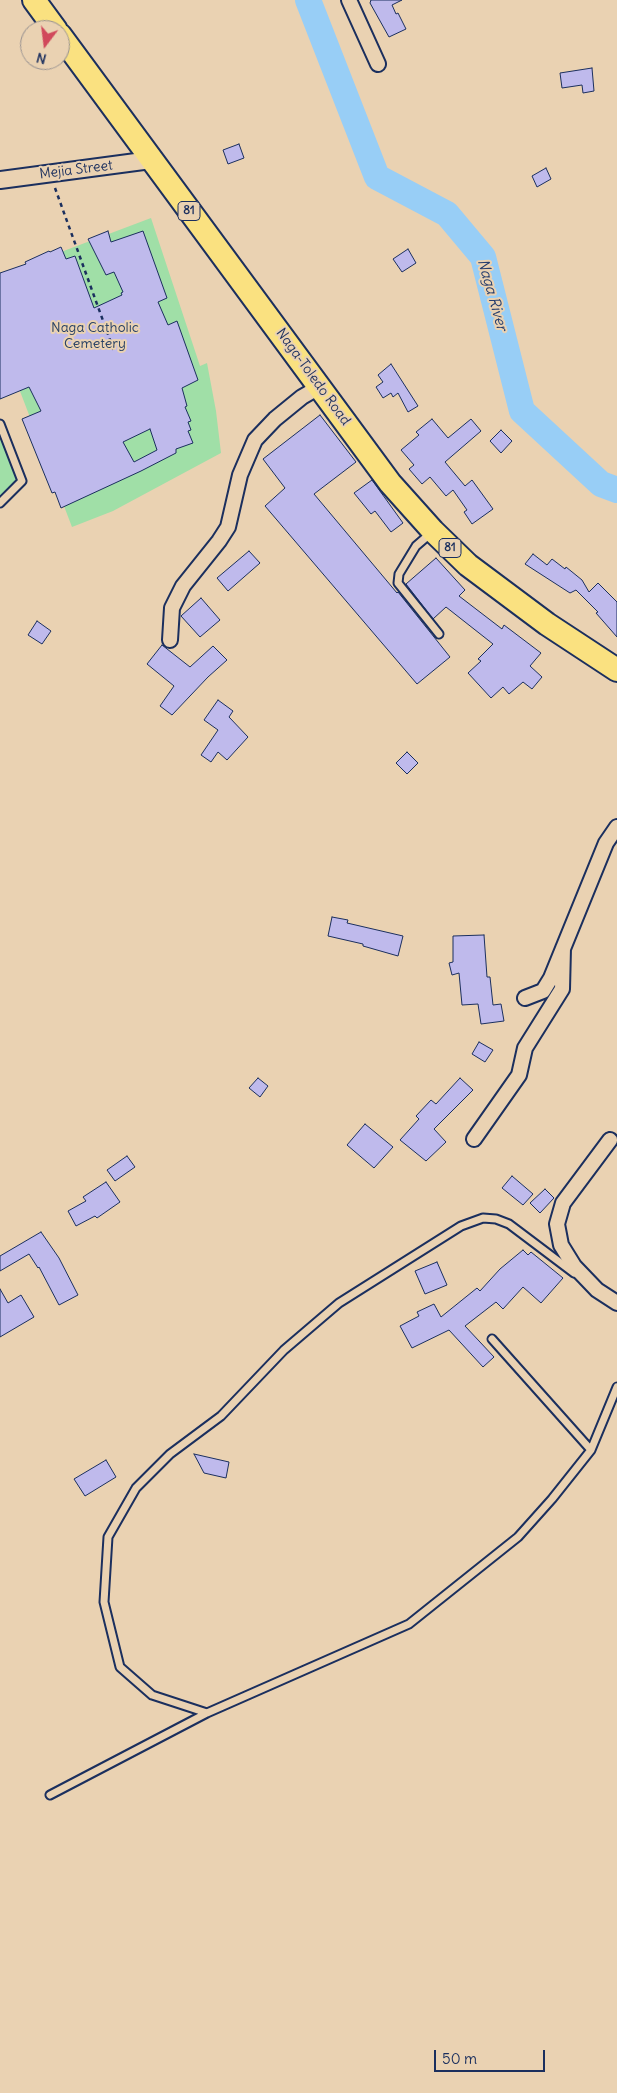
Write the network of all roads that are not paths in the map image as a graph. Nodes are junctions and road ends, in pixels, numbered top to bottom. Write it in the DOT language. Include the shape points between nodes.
graph roads {
  1 [pos="34,0"];
  2 [pos="349,0"];
  3 [pos="49,20"];
  4 [pos="70,49"];
  5 [pos="378,64"];
  6 [pos="151,160"];
  7 [pos="0,180"];
  8 [pos="321,386"];
  9 [pos="0,424"];
  10 [pos="0,503"];
  11 [pos="433,531"];
  12 [pos="439,634"];
  13 [pos="170,640"];
  14 [pos="617,670"];
  15 [pos="617,827"];
  16 [pos="563,948"];
  17 [pos="525,998"];
  18 [pos="474,1139"];
  19 [pos="610,1140"];
  20 [pos="597,1290"];
  21 [pos="617,1302"];
  22 [pos="492,1339"];
  23 [pos="617,1387"];
  24 [pos="591,1450"];
  25 [pos="207,1713"];
  26 [pos="50,1795"];
  1 -- 3 [label="highway"];
  2 -- 5 [label="street"];
  4 -- 6 [label="highway, Naga-Toledo Road / 81"];
  6 -- 7 [label="street, Mejia Street"];
  6 -- 8 [label="highway, Naga-Toledo Road / 81"];
  8 -- 11 [label="highway, Naga-Toledo Road / 81" via="390,483"];
  8 -- 13 [label="street" via="302,396 255,440 240,474 228,527 183,586 172,608"];
  9 -- 10 [label="lane" via="22,481"];
  11 -- 12 [label="lane" via="416,546 399,574 398,583"];
  11 -- 14 [label="highway, Naga-Toledo Road / 81" via="468,565 547,624"];
  15 -- 16 [label="street" via="606,843"];
  16 -- 17 [label="street" via="543,991"];
  16 -- 18 [label="street" via="562,989 525,1048 519,1075"];
  19 -- 20 [label="street" via="564,1203 557,1224 561,1245 569,1259"];
  20 -- 21 [label="street"];
  20 -- 25 [label="lane" via="508,1224 483,1218 461,1226 339,1303 284,1350 221,1416 170,1454 136,1488 108,1537 104,1602 120,1667 152,1696"];
  22 -- 24 [label="lane"];
  23 -- 24 [label="lane"];
  24 -- 25 [label="lane" via="518,1537 409,1624"];
  25 -- 26 [label="lane"];
}
